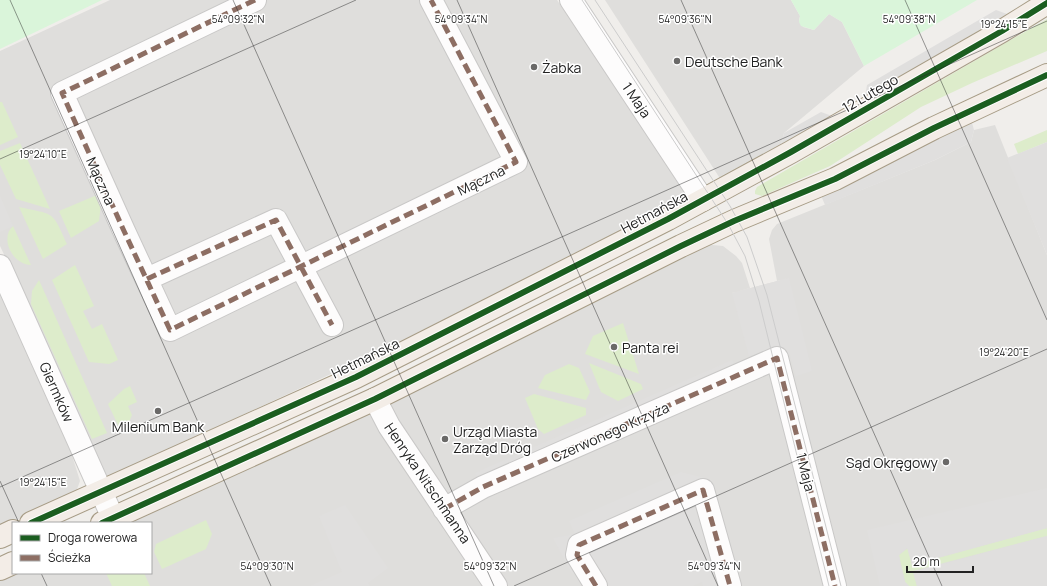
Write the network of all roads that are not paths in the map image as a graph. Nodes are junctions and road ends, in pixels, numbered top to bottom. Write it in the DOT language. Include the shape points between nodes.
graph roads {
  1 [pos="255,0"];
  2 [pos="431,0"];
  3 [pos="571,0"];
  4 [pos="1047,3"];
  5 [pos="1047,75"];
  6 [pos="703,200"];
  7 [pos="0,266"];
  8 [pos="302,267"];
  9 [pos="147,279"];
  10 [pos="332,325"];
  11 [pos="777,358"];
  12 [pos="375,399"];
  13 [pos="101,492"];
  14 [pos="444,509"];
  15 [pos="108,521"];
  16 [pos="33,522"];
  17 [pos="12,531"];
  18 [pos="0,537"];
  19 [pos="12,563"];
  20 [pos="0,569"];
  21 [pos="496,586"];
  22 [pos="596,586"];
  23 [pos="730,586"];
  24 [pos="835,586"];
  1 -- 9 [label="street, Mączna" via="62,93"];
  2 -- 8 [label="street, Mączna" via="516,162"];
  3 -- 6 [label="street, 1 Maja"];
  4 -- 6 [label="main road, 12 Lutego" via="819,136"];
  5 -- 12 [label="main road" via="934,128 835,179 734,221 663,255"];
  6 -- 13 [label="main road, Hetmańska" via="356,377"];
  7 -- 13 [label="street, Giermków"];
  8 -- 9 [label="street" via="276,220"];
  8 -- 9 [label="street, Mączna" via="170,330"];
  8 -- 10 [label="street"];
  11 -- 14 [label="street, Czerwonego Krzyża" via="483,487"];
  11 -- 24 [label="street, 1 Maja"];
  12 -- 14 [label="street, Henryka Nitschmanna" via="389,426"];
  12 -- 15 [label="main road"];
  13 -- 15 [label="street, Giermków"];
  13 -- 16 [label="main road, Hetmańska"];
  14 -- 21 [label="street, Henryka Nitschmanna"];
  17 -- 18 [label="main road"];
  19 -- 20 [label="main road"];
  22 -- 23 [label="street" via="577,555 579,545 703,490"];
}
